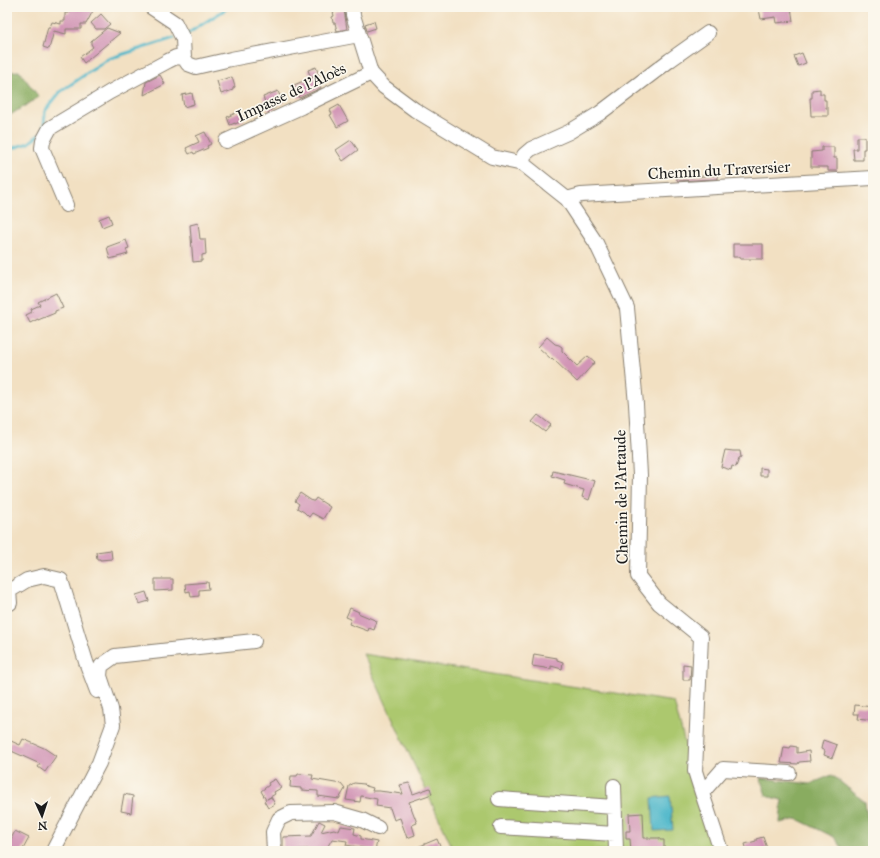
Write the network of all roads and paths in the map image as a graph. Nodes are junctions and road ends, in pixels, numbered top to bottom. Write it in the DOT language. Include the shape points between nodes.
graph roads {
  1 [pos="152,7"];
  2 [pos="352,7"];
  3 [pos="708,33"];
  4 [pos="360,35"];
  5 [pos="184,58"];
  6 [pos="371,73"];
  7 [pos="226,141"];
  8 [pos="523,164"];
  9 [pos="873,178"];
  10 [pos="568,199"];
  11 [pos="66,205"];
  12 [pos="10,604"];
  13 [pos="254,641"];
  14 [pos="113,725"];
  15 [pos="789,773"];
  16 [pos="614,786"];
  17 [pos="702,793"];
  18 [pos="499,799"];
  19 [pos="614,807"];
  20 [pos="501,827"];
  21 [pos="378,828"];
  22 [pos="615,834"];
  23 [pos="719,850"];
  24 [pos="53,851"];
  25 [pos="274,851"];
  26 [pos="616,851"];
  1 -- 5 [label="street" via="174,23 183,39"];
  2 -- 4 [label="street"];
  3 -- 8 [label="street" via="600,113 569,132 531,149 524,154"];
  4 -- 5 [label="street" via="196,67 188,64"];
  4 -- 6 [label="street"];
  5 -- 11 [label="street" via="176,57 168,61 50,128 43,140 42,148"];
  6 -- 7 [label="street, Impasse de l'Aloès"];
  6 -- 8 [label="street" via="384,87 415,110 492,157"];
  8 -- 10 [label="street"];
  9 -- 10 [label="street, Chemin du Traversier" via="581,195"];
  10 -- 17 [label="street, Chemin de l'Artaude" via="596,243 627,308 640,475 638,576 659,602 701,637 695,771"];
  12 -- 14 [label="street" via="9,591 27,580 44,576 61,580 86,662 103,707"];
  13 -- 14 [label="street" via="115,656 101,666 100,676 111,709"];
  14 -- 24 [label="street" via="98,763"];
  15 -- 17 [label="street" via="723,768"];
  16 -- 19 [label="street"];
  17 -- 23 [label="street, Chemin de l'Artaude"];
  18 -- 19 [label="street"];
  19 -- 22 [label="street"];
  20 -- 22 [label="street"];
  21 -- 25 [label="street" via="362,820 334,812 291,813 279,819 273,832"];
  22 -- 26 [label="street"];
}
